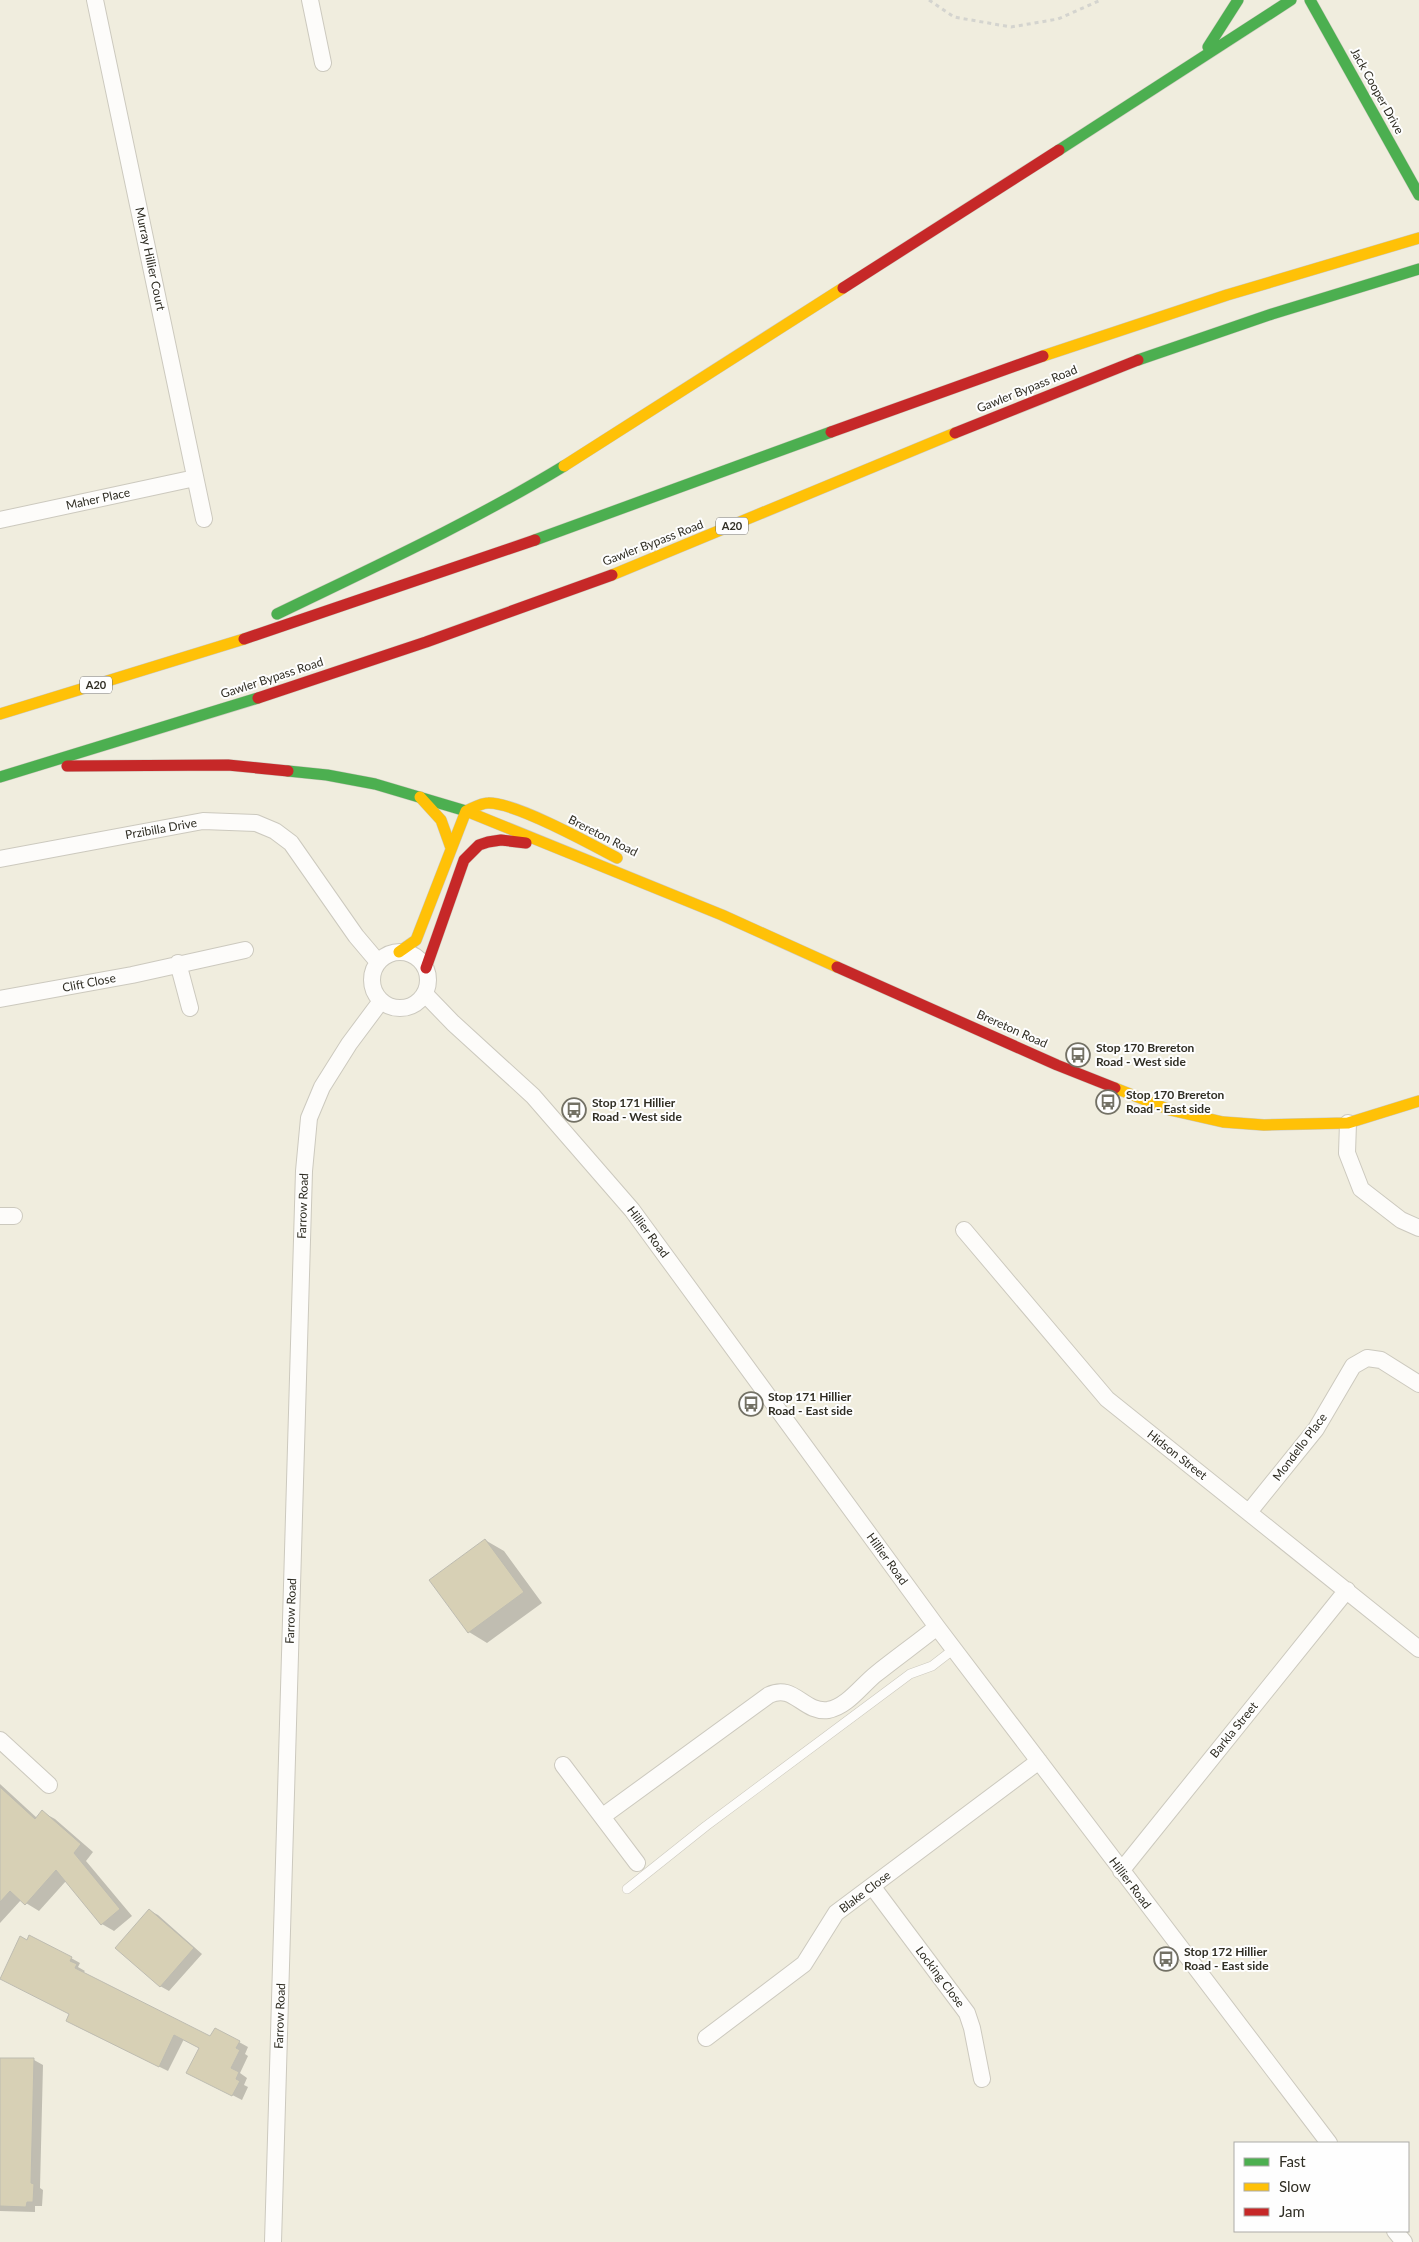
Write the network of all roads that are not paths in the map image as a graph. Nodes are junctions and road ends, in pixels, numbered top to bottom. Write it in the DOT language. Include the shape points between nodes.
graph roads {
  1 [pos="95,0"];
  2 [pos="310,0"];
  3 [pos="1238,0"];
  4 [pos="1291,0"];
  5 [pos="1310,0"];
  6 [pos="1202,57"];
  7 [pos="324,64"];
  8 [pos="1419,194"];
  9 [pos="1415,240"];
  10 [pos="1419,269"];
  11 [pos="196,478"];
  12 [pos="204,519"];
  13 [pos="0,520"];
  14 [pos="193,656"];
  15 [pos="0,714"];
  16 [pos="38,766"];
  17 [pos="0,777"];
  18 [pos="420,797"];
  19 [pos="466,811"];
  20 [pos="451,848"];
  21 [pos="565,851"];
  22 [pos="0,859"];
  23 [pos="722,915"];
  24 [pos="245,950"];
  25 [pos="399,952"];
  26 [pos="378,962"];
  27 [pos="178,963"];
  28 [pos="426,968"];
  29 [pos="425,994"];
  30 [pos="0,1000"];
  31 [pos="381,1001"];
  32 [pos="190,1008"];
  33 [pos="1419,1101"];
  34 [pos="1348,1122"];
  35 [pos="1419,1228"];
  36 [pos="964,1230"];
  37 [pos="1419,1384"];
  38 [pos="1249,1512"];
  39 [pos="1347,1590"];
  40 [pos="937,1627"];
  41 [pos="954,1649"];
  42 [pos="1419,1649"];
  43 [pos="0,1740"];
  44 [pos="1039,1761"];
  45 [pos="563,1765"];
  46 [pos="49,1785"];
  47 [pos="603,1816"];
  48 [pos="636,1863"];
  49 [pos="1121,1871"];
  50 [pos="872,1886"];
  51 [pos="627,1889"];
  52 [pos="706,2038"];
  53 [pos="982,2079"];
  54 [pos="1328,2142"];
  55 [pos="273,2242"];
  1 -- 11 [label="street, Murray Hillier Court"];
  2 -- 7 [label="street"];
  3 -- 6 [label="main road"];
  4 -- 6 [label="main road"];
  5 -- 8 [label="main road, Jack Cooper Drive"];
  6 -- 14 [label="main road" via="621,431 519,493"];
  9 -- 14 [label="main road, Gawler Bypass Road / A20" via="1254,288 909,402 374,596"];
  10 -- 16 [label="main road, Gawler Bypass Road / A20" via="1137,360 644,562 512,610 367,662"];
  11 -- 12 [label="street, Murray Hillier Court"];
  11 -- 13 [label="street, Maher Place"];
  14 -- 15 [label="main road, Gawler Bypass Road / A20"];
  16 -- 17 [label="main road, Gawler Bypass Road / A20"];
  16 -- 18 [label="main road" via="228,765 327,775"];
  18 -- 19 [label="main road"];
  18 -- 20 [label="main road" via="441,820"];
  19 -- 20 [label="main road"];
  19 -- 21 [label="main road, Brereton Road"];
  19 -- 23 [label="main road, Brereton Road" via="490,803 524,814 586,840"];
  20 -- 25 [label="main road" via="416,940"];
  21 -- 23 [label="main road, Brereton Road"];
  21 -- 28 [label="main road, Brereton Road" via="501,840 479,845 464,860"];
  22 -- 26 [label="street, Przibilla Drive" via="203,821 256,823 290,844"];
  23 -- 34 [label="main road, Brereton Road" via="1057,1065 1170,1110 1223,1122 1264,1125"];
  24 -- 27 [label="street, Clift Close"];
  25 -- 26 [label="street"];
  25 -- 28 [label="street" via="414,956"];
  26 -- 31 [label="street" via="372,978"];
  27 -- 30 [label="street, Clift Close"];
  27 -- 32 [label="street"];
  28 -- 29 [label="street" via="428,985"];
  29 -- 31 [label="street" via="413,1006 404,1008"];
  29 -- 40 [label="street, Hillier Road" via="533,1096 632,1210"];
  31 -- 55 [label="street, Farrow Road" via="322,1087 309,1118 304,1170"];
  33 -- 34 [label="main road, Brereton Road"];
  34 -- 35 [label="street" via="1348,1153 1361,1189 1400,1220"];
  36 -- 38 [label="street, Hidson Street" via="1107,1400"];
  37 -- 38 [label="street, Mondello Place" via="1381,1360 1367,1358 1353,1366 1316,1429"];
  38 -- 39 [label="street, Hidson Street"];
  39 -- 42 [label="street, Hidson Street"];
  39 -- 49 [label="street, Barkla Street"];
  40 -- 41 [label="street, Hillier Road"];
  40 -- 47 [label="street" via="837,1707 829,1710 814,1708 787,1692 769,1695"];
  41 -- 44 [label="street, Hillier Road"];
  41 -- 51 [label="lane" via="932,1666 910,1674"];
  43 -- 46 [label="street"];
  44 -- 49 [label="street, Hillier Road"];
  44 -- 50 [label="street, Blake Close"];
  45 -- 47 [label="street"];
  47 -- 48 [label="street"];
  49 -- 54 [label="street, Hillier Road"];
  50 -- 52 [label="street, Blake Close" via="836,1913 804,1964"];
  50 -- 53 [label="street, Locking Close" via="967,2013"];
}
